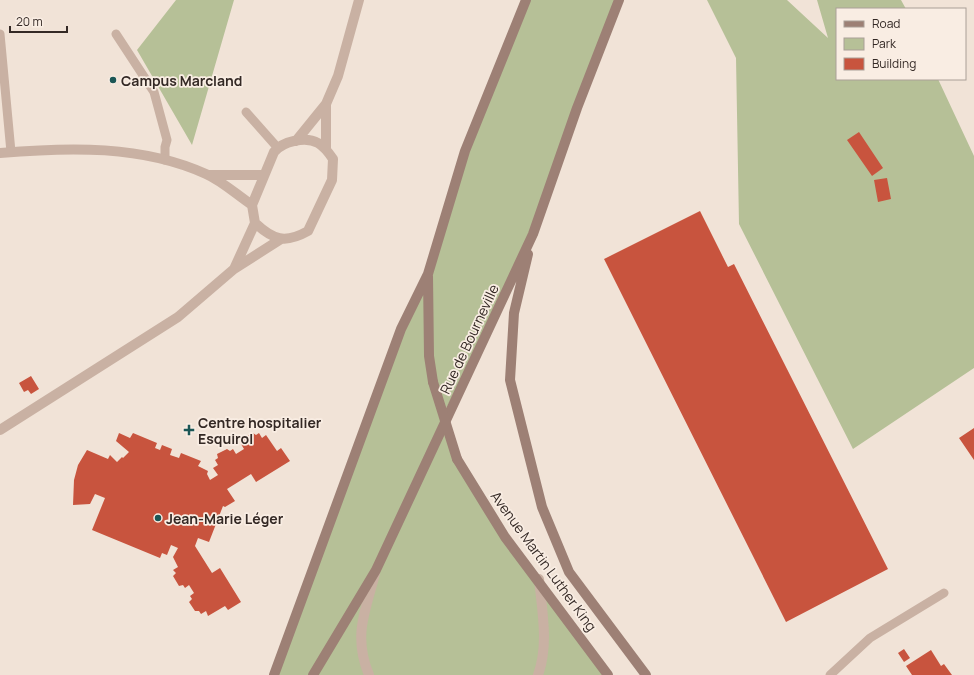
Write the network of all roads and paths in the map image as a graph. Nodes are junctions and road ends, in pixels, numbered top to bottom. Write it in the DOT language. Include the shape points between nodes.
graph roads {
  1 [pos="359,0"];
  2 [pos="526,0"];
  3 [pos="619,0"];
  4 [pos="0,34"];
  5 [pos="116,34"];
  6 [pos="326,104"];
  7 [pos="246,112"];
  8 [pos="296,141"];
  9 [pos="278,147"];
  10 [pos="326,149"];
  11 [pos="11,152"];
  12 [pos="0,153"];
  13 [pos="166,160"];
  14 [pos="208,175"];
  15 [pos="263,175"];
  16 [pos="252,205"];
  17 [pos="255,223"];
  18 [pos="533,234"];
  19 [pos="281,239"];
  20 [pos="234,269"];
  21 [pos="428,274"];
  22 [pos="0,430"];
  23 [pos="376,570"];
  24 [pos="539,579"];
  25 [pos="944,593"];
  26 [pos="274,675"];
  27 [pos="313,675"];
  28 [pos="369,675"];
  29 [pos="538,675"];
  30 [pos="608,675"];
  31 [pos="646,675"];
  32 [pos="830,675"];
  1 -- 6 [label="street" via="338,76"];
  2 -- 21 [label="main road" via="465,151"];
  3 -- 18 [label="main road, Rue de Bourneville" via="577,108"];
  4 -- 11 [label="lane"];
  5 -- 13 [label="lane" via="154,92 167,140"];
  6 -- 8 [label="street"];
  6 -- 10 [label="street"];
  7 -- 9 [label="lane"];
  8 -- 9 [label="street"];
  8 -- 10 [label="street" via="310,141"];
  9 -- 15 [label="street"];
  10 -- 19 [label="street" via="333,159 332,180 308,231 290,239"];
  11 -- 12 [label="street"];
  11 -- 13 [label="street" via="93,149"];
  13 -- 14 [label="street"];
  14 -- 15 [label="street"];
  14 -- 16 [label="street"];
  15 -- 16 [label="street"];
  16 -- 17 [label="street"];
  17 -- 19 [label="street" via="265,232"];
  17 -- 20 [label="street"];
  18 -- 23 [label="main road, Rue de Bourneville"];
  18 -- 31 [label="main road, Avenue Martin Luther King" via="514,313 510,380 524,441 542,507 569,572"];
  19 -- 20 [label="street"];
  20 -- 22 [label="street" via="178,317"];
  21 -- 24 [label="main road, Avenue Martin Luther King, bridge" via="429,356 433,382 457,458 505,537"];
  21 -- 26 [label="main road" via="401,329"];
  23 -- 27 [label="main road, Rue de Bourneville"];
  23 -- 28 [label="street" via="360,629 362,659"];
  24 -- 29 [label="street" via="544,626 542,665"];
  24 -- 30 [label="main road, Avenue Martin Luther King"];
  25 -- 32 [label="lane" via="870,638"];
}
